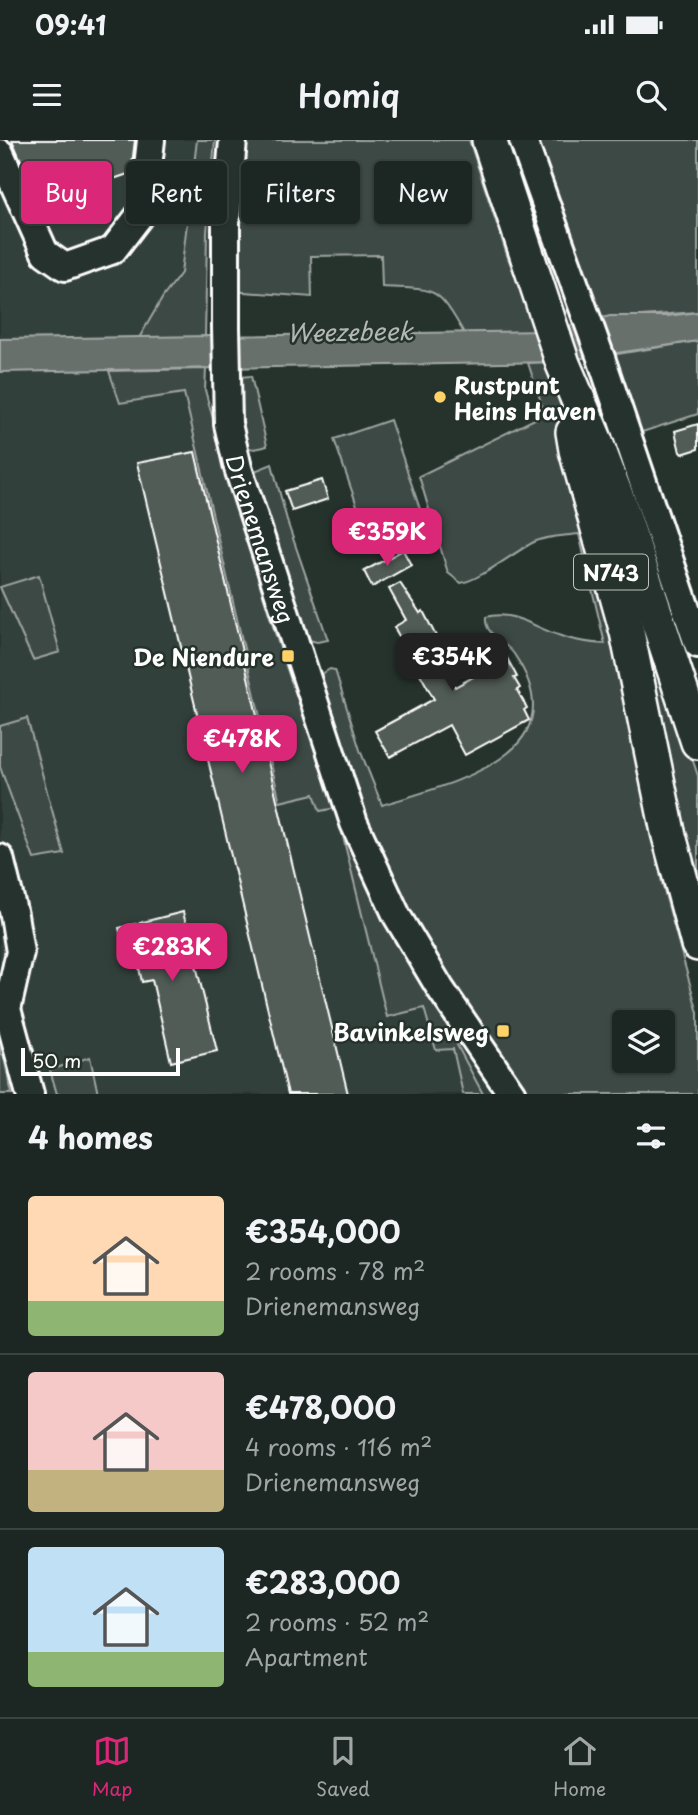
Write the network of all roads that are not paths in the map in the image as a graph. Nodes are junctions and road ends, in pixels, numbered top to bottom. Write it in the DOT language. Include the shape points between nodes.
graph roads {
  1 [pos="151,140"];
  2 [pos="233,140"];
  3 [pos="489,140"];
  4 [pos="523,140"];
  5 [pos="0,153"];
  6 [pos="563,364"];
  7 [pos="698,644"];
  8 [pos="698,742"];
  9 [pos="0,858"];
  10 [pos="698,944"];
  11 [pos="30,1094"];
  12 [pos="512,1094"];
  1 -- 5 [label="street" via="143,211 113,250 65,267 45,253"];
  2 -- 12 [label="street, Drienemansweg" via="226,223 226,327 228,424 238,468 354,823 397,916"];
  3 -- 6 [label="main road, N743"];
  4 -- 7 [label="street"];
  6 -- 8 [label="main road, N743" via="619,503"];
  6 -- 10 [label="main road, N743" via="576,450 627,632 668,832"];
  9 -- 11 [label="street" via="20,952 7,1009"];
}
